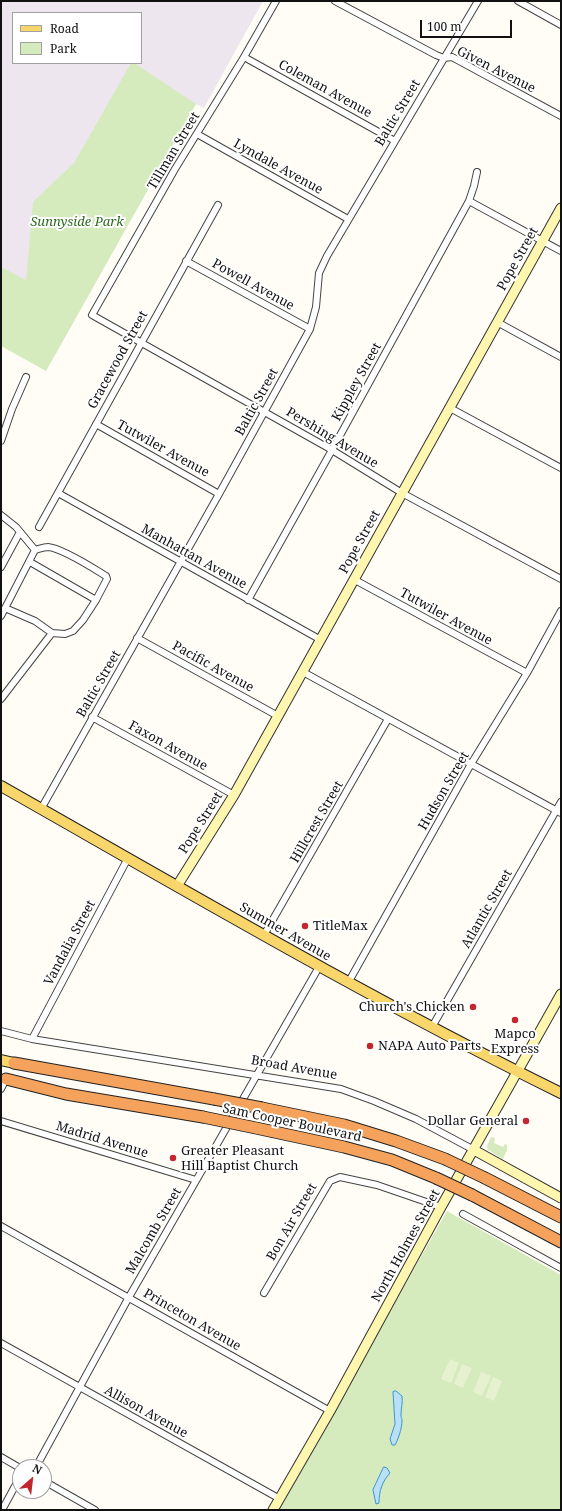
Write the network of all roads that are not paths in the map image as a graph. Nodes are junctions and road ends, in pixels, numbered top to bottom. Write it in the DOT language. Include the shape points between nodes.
graph roads {
  1 [pos="276,1"];
  2 [pos="335,1"];
  3 [pos="478,1"];
  4 [pos="518,1"];
  5 [pos="561,25"];
  6 [pos="244,57"];
  7 [pos="444,58"];
  8 [pos="561,116"];
  9 [pos="197,134"];
  10 [pos="395,141"];
  11 [pos="477,172"];
  12 [pos="469,200"];
  13 [pos="218,205"];
  14 [pos="561,208"];
  15 [pos="348,219"];
  16 [pos="543,241"];
  17 [pos="561,251"];
  18 [pos="186,261"];
  19 [pos="92,315"];
  20 [pos="497,322"];
  21 [pos="310,329"];
  22 [pos="140,343"];
  23 [pos="561,357"];
  24 [pos="26,377"];
  25 [pos="450,408"];
  26 [pos="264,411"];
  27 [pos="96,424"];
  28 [pos="1,441"];
  29 [pos="332,450"];
  30 [pos="561,468"];
  31 [pos="58,493"];
  32 [pos="402,493"];
  33 [pos="219,494"];
  34 [pos="1,515"];
  35 [pos="39,527"];
  36 [pos="20,532"];
  37 [pos="35,550"];
  38 [pos="30,562"];
  39 [pos="180,562"];
  40 [pos="1,567"];
  41 [pos="561,579"];
  42 [pos="355,580"];
  43 [pos="96,600"];
  44 [pos="248,600"];
  45 [pos="5,608"];
  46 [pos="561,611"];
  47 [pos="1,616"];
  48 [pos="52,633"];
  49 [pos="137,638"];
  50 [pos="321,640"];
  51 [pos="303,672"];
  52 [pos="527,673"];
  53 [pos="1,700"];
  54 [pos="278,716"];
  55 [pos="92,717"];
  56 [pos="388,719"];
  57 [pos="471,764"];
  58 [pos="1,786"];
  59 [pos="234,795"];
  60 [pos="561,802"];
  61 [pos="41,808"];
  62 [pos="558,812"];
  63 [pos="128,858"];
  64 [pos="177,886"];
  65 [pos="264,935"];
  66 [pos="318,966"];
  67 [pos="348,983"];
  68 [pos="561,994"];
  69 [pos="432,1027"];
  70 [pos="1,1031"];
  71 [pos="32,1039"];
  72 [pos="1,1060"];
  73 [pos="14,1063"];
  74 [pos="517,1071"];
  75 [pos="257,1074"];
  76 [pos="3,1082"];
  77 [pos="561,1093"];
  78 [pos="1,1121"];
  79 [pos="474,1150"];
  80 [pos="196,1180"];
  81 [pos="561,1198"];
  82 [pos="441,1207"];
  83 [pos="463,1214"];
  84 [pos="561,1217"];
  85 [pos="1,1226"];
  86 [pos="561,1242"];
  87 [pos="561,1268"];
  88 [pos="264,1293"];
  89 [pos="129,1297"];
  90 [pos="1,1343"];
  91 [pos="80,1387"];
  92 [pos="330,1411"];
  93 [pos="1,1457"];
  94 [pos="40,1459"];
  95 [pos="12,1463"];
  96 [pos="52,1486"];
  97 [pos="12,1492"];
  98 [pos="280,1499"];
  99 [pos="2,1510"];
  100 [pos="95,1510"];
  101 [pos="273,1510"];
  1 -- 6 [label="street, Tillman Street"];
  2 -- 7 [label="street, Given Avenue"];
  3 -- 7 [label="street, Baltic Street"];
  4 -- 5 [label="street"];
  6 -- 9 [label="street, Tillman Street"];
  6 -- 10 [label="street, Coleman Avenue"];
  7 -- 8 [label="street, Given Avenue" via="452,57"];
  7 -- 10 [label="street, Baltic Street"];
  9 -- 15 [label="street, Lyndale Avenue"];
  9 -- 19 [label="street, Tillman Street"];
  10 -- 15 [label="street, Baltic Street"];
  11 -- 12 [label="street, Kippley Street"];
  12 -- 16 [label="street"];
  12 -- 29 [label="street, Kippley Street"];
  13 -- 18 [label="street, Gracewood Street"];
  14 -- 16 [label="street, Pope Street"];
  15 -- 21 [label="street, Baltic Street" via="319,273 316,307"];
  16 -- 17 [label="street"];
  16 -- 20 [label="street, Pope Street"];
  18 -- 21 [label="street, Powell Avenue"];
  18 -- 22 [label="street, Gracewood Street"];
  19 -- 22 [label="street, Pershing Avenue"];
  20 -- 23 [label="street"];
  20 -- 25 [label="street, Pope Street"];
  21 -- 26 [label="street, Baltic Street"];
  22 -- 26 [label="street, Pershing Avenue"];
  22 -- 27 [label="street, Gracewood Street"];
  24 -- 28 [label="street"];
  25 -- 30 [label="street"];
  25 -- 32 [label="street, Pope Street"];
  26 -- 29 [label="street, Pershing Avenue"];
  26 -- 33 [label="street, Baltic Street"];
  27 -- 31 [label="street, Gracewood Street"];
  27 -- 33 [label="street, Tutwiler Avenue"];
  29 -- 32 [label="street, Pershing Avenue"];
  29 -- 44 [label="street, Kippley Street"];
  31 -- 35 [label="street, Gracewood Street"];
  31 -- 39 [label="street, Manhattan Avenue"];
  32 -- 41 [label="street, Pershing Avenue"];
  32 -- 42 [label="street, Pope Street"];
  33 -- 39 [label="street, Baltic Street"];
  34 -- 36 [label="street"];
  36 -- 37 [label="street"];
  36 -- 40 [label="street"];
  37 -- 38 [label="street"];
  37 -- 43 [label="street" via="47,547 56,549 106,576"];
  38 -- 43 [label="street"];
  38 -- 45 [label="street"];
  39 -- 44 [label="street, Manhattan Avenue"];
  39 -- 49 [label="street, Baltic Street"];
  42 -- 50 [label="street, Pope Street"];
  42 -- 52 [label="street, Tutwiler Avenue"];
  43 -- 48 [label="street" via="73,631 65,634"];
  44 -- 50 [label="street, Manhattan Avenue"];
  45 -- 47 [label="street"];
  45 -- 48 [label="street" via="35,621"];
  46 -- 52 [label="street, Hudson Street"];
  48 -- 53 [label="street"];
  49 -- 54 [label="street, Pacific Avenue"];
  49 -- 55 [label="street, Baltic Street"];
  50 -- 51 [label="street, Pope Street"];
  51 -- 54 [label="street, Pope Street"];
  51 -- 56 [label="street"];
  52 -- 57 [label="street, Hudson Street"];
  54 -- 59 [label="street, Pope Street"];
  55 -- 59 [label="street, Faxon Avenue"];
  55 -- 61 [label="street, Baltic Street"];
  56 -- 57 [label="street"];
  56 -- 65 [label="street, Hillcrest Street"];
  57 -- 62 [label="street"];
  57 -- 67 [label="street, Hudson Street"];
  58 -- 61 [label="main road, Summer Avenue"];
  59 -- 64 [label="street, Pope Street"];
  60 -- 62 [label="street, Atlantic Street"];
  61 -- 63 [label="main road, Summer Avenue"];
  62 -- 69 [label="street, Atlantic Street"];
  63 -- 64 [label="main road, Summer Avenue"];
  63 -- 71 [label="street, Vandalia Street"];
  64 -- 65 [label="main road, Summer Avenue"];
  65 -- 66 [label="main road, Summer Avenue"];
  66 -- 67 [label="main road, Summer Avenue"];
  66 -- 75 [label="street, Malcomb Street"];
  67 -- 69 [label="main road, Summer Avenue"];
  68 -- 74 [label="street, North Holmes Street"];
  69 -- 74 [label="main road, Summer Avenue"];
  70 -- 71 [label="street, Broad Avenue"];
  71 -- 75 [label="street, Broad Avenue"];
  72 -- 73 [label="main road, Sam Cooper Boulevard"];
  73 -- 84 [label="highway, Sam Cooper Boulevard, bridge" via="262,1108 351,1128 445,1159"];
  74 -- 77 [label="main road, Summer Avenue"];
  74 -- 79 [label="street, North Holmes Street"];
  75 -- 79 [label="street, Broad Avenue" via="342,1089 416,1119"];
  75 -- 80 [label="street, Malcomb Street"];
  76 -- 86 [label="highway, Sam Cooper Boulevard, bridge" via="203,1117 344,1147 392,1160 472,1195"];
  78 -- 80 [label="street, Madrid Avenue"];
  79 -- 81 [label="street, Broad Avenue"];
  79 -- 82 [label="street, North Holmes Street"];
  80 -- 89 [label="street, Malcomb Street"];
  82 -- 88 [label="street, Bon Air Street" via="377,1185 340,1177 330,1181"];
  82 -- 92 [label="street, North Holmes Street"];
  83 -- 87 [label="street"];
  85 -- 89 [label="street, Princeton Avenue"];
  89 -- 91 [label="street, Malcomb Street"];
  89 -- 92 [label="street, Princeton Avenue"];
  90 -- 91 [label="street, Allison Avenue"];
  91 -- 94 [label="street, Malcomb Street"];
  91 -- 98 [label="street, Allison Avenue"];
  92 -- 98 [label="street, North Holmes Street"];
  93 -- 95 [label="street"];
  96 -- 100 [label="street"];
  97 -- 99 [label="street"];
  98 -- 101 [label="street, North Holmes Street"];
}
